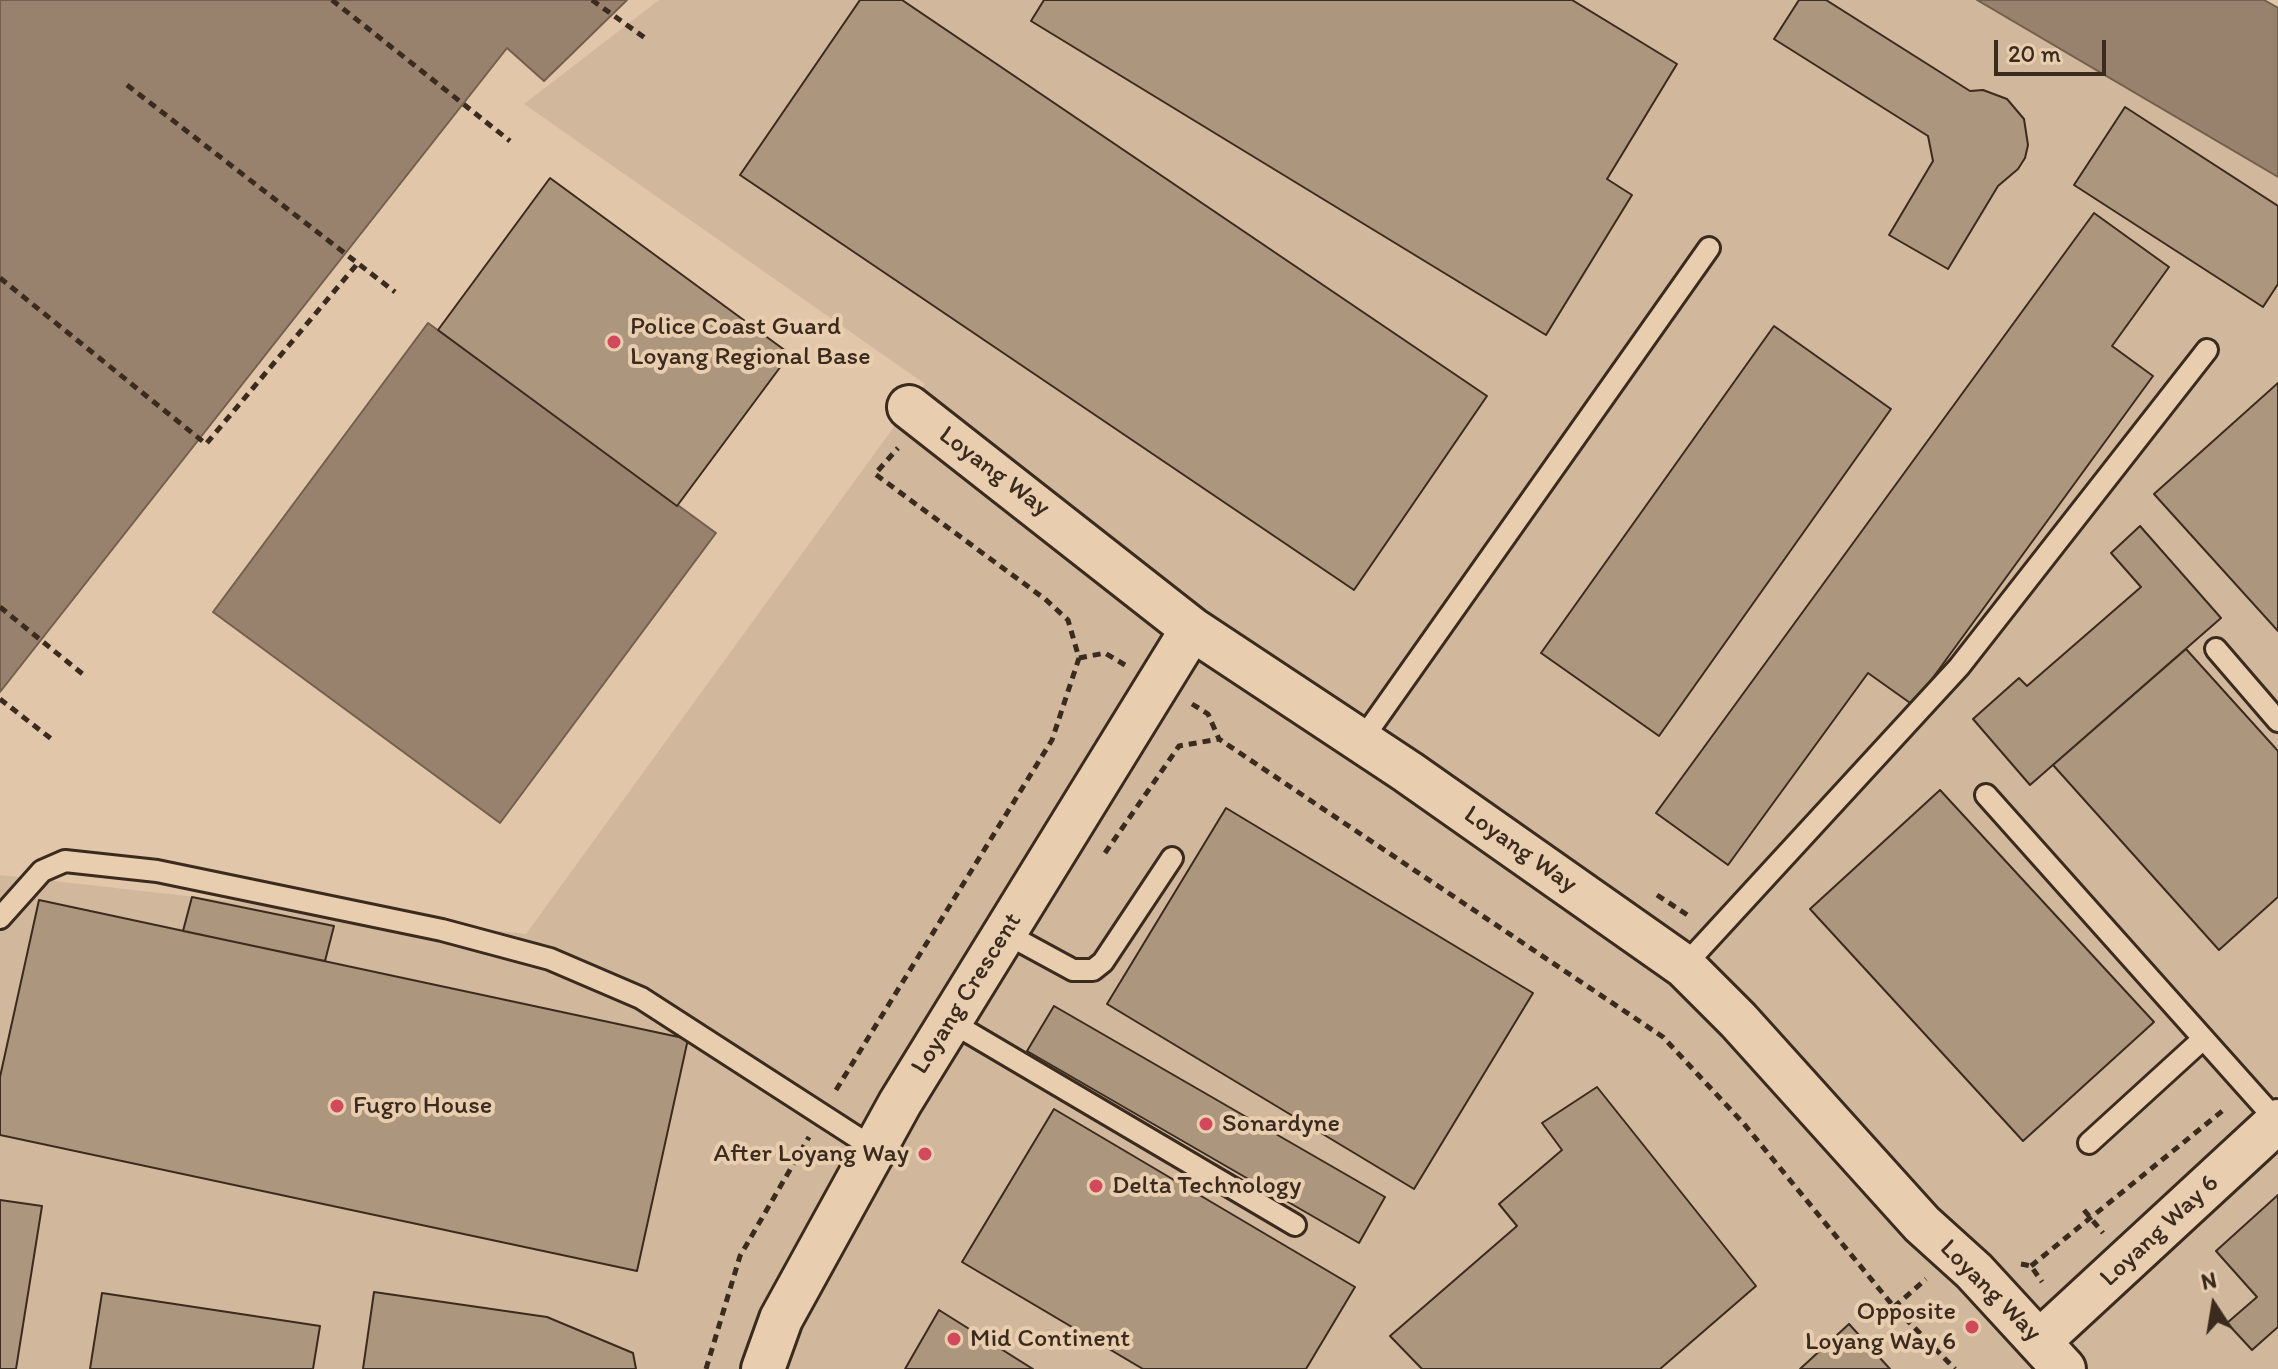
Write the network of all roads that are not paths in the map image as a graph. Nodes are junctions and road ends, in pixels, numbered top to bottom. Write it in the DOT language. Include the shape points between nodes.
graph roads {
  1 [pos="1709,248"];
  2 [pos="2207,350"];
  3 [pos="916,412"];
  4 [pos="1192,629"];
  5 [pos="2216,649"];
  6 [pos="2278,721"];
  7 [pos="1361,741"];
  8 [pos="1986,795"];
  9 [pos="1172,858"];
  10 [pos="0,918"];
  11 [pos="1005,933"];
  12 [pos="1684,966"];
  13 [pos="951,1022"];
  14 [pos="2203,1039"];
  15 [pos="2278,1121"];
  16 [pos="2089,1143"];
  17 [pos="875,1149"];
  18 [pos="1295,1225"];
  19 [pos="2052,1355"];
  20 [pos="763,1369"];
  1 -- 7 [label="lane"];
  2 -- 12 [label="lane" via="1959,667"];
  3 -- 4 [label="street, Loyang Way"];
  4 -- 7 [label="street, Loyang Way"];
  4 -- 11 [label="street, Loyang Crescent"];
  5 -- 6 [label="lane"];
  7 -- 12 [label="street, Loyang Way"];
  8 -- 14 [label="lane"];
  9 -- 11 [label="lane" via="1093,970 1073,970"];
  10 -- 17 [label="lane" via="42,871 65,861 157,871 442,930 550,959 641,998"];
  11 -- 13 [label="street, Loyang Crescent"];
  12 -- 19 [label="street, Loyang Way" via="1922,1224"];
  13 -- 17 [label="street, Loyang Crescent"];
  13 -- 18 [label="lane"];
  14 -- 15 [label="lane"];
  14 -- 16 [label="lane"];
  15 -- 19 [label="street, Loyang Way 6"];
  17 -- 20 [label="street, Loyang Crescent" via="781,1319"];
}
